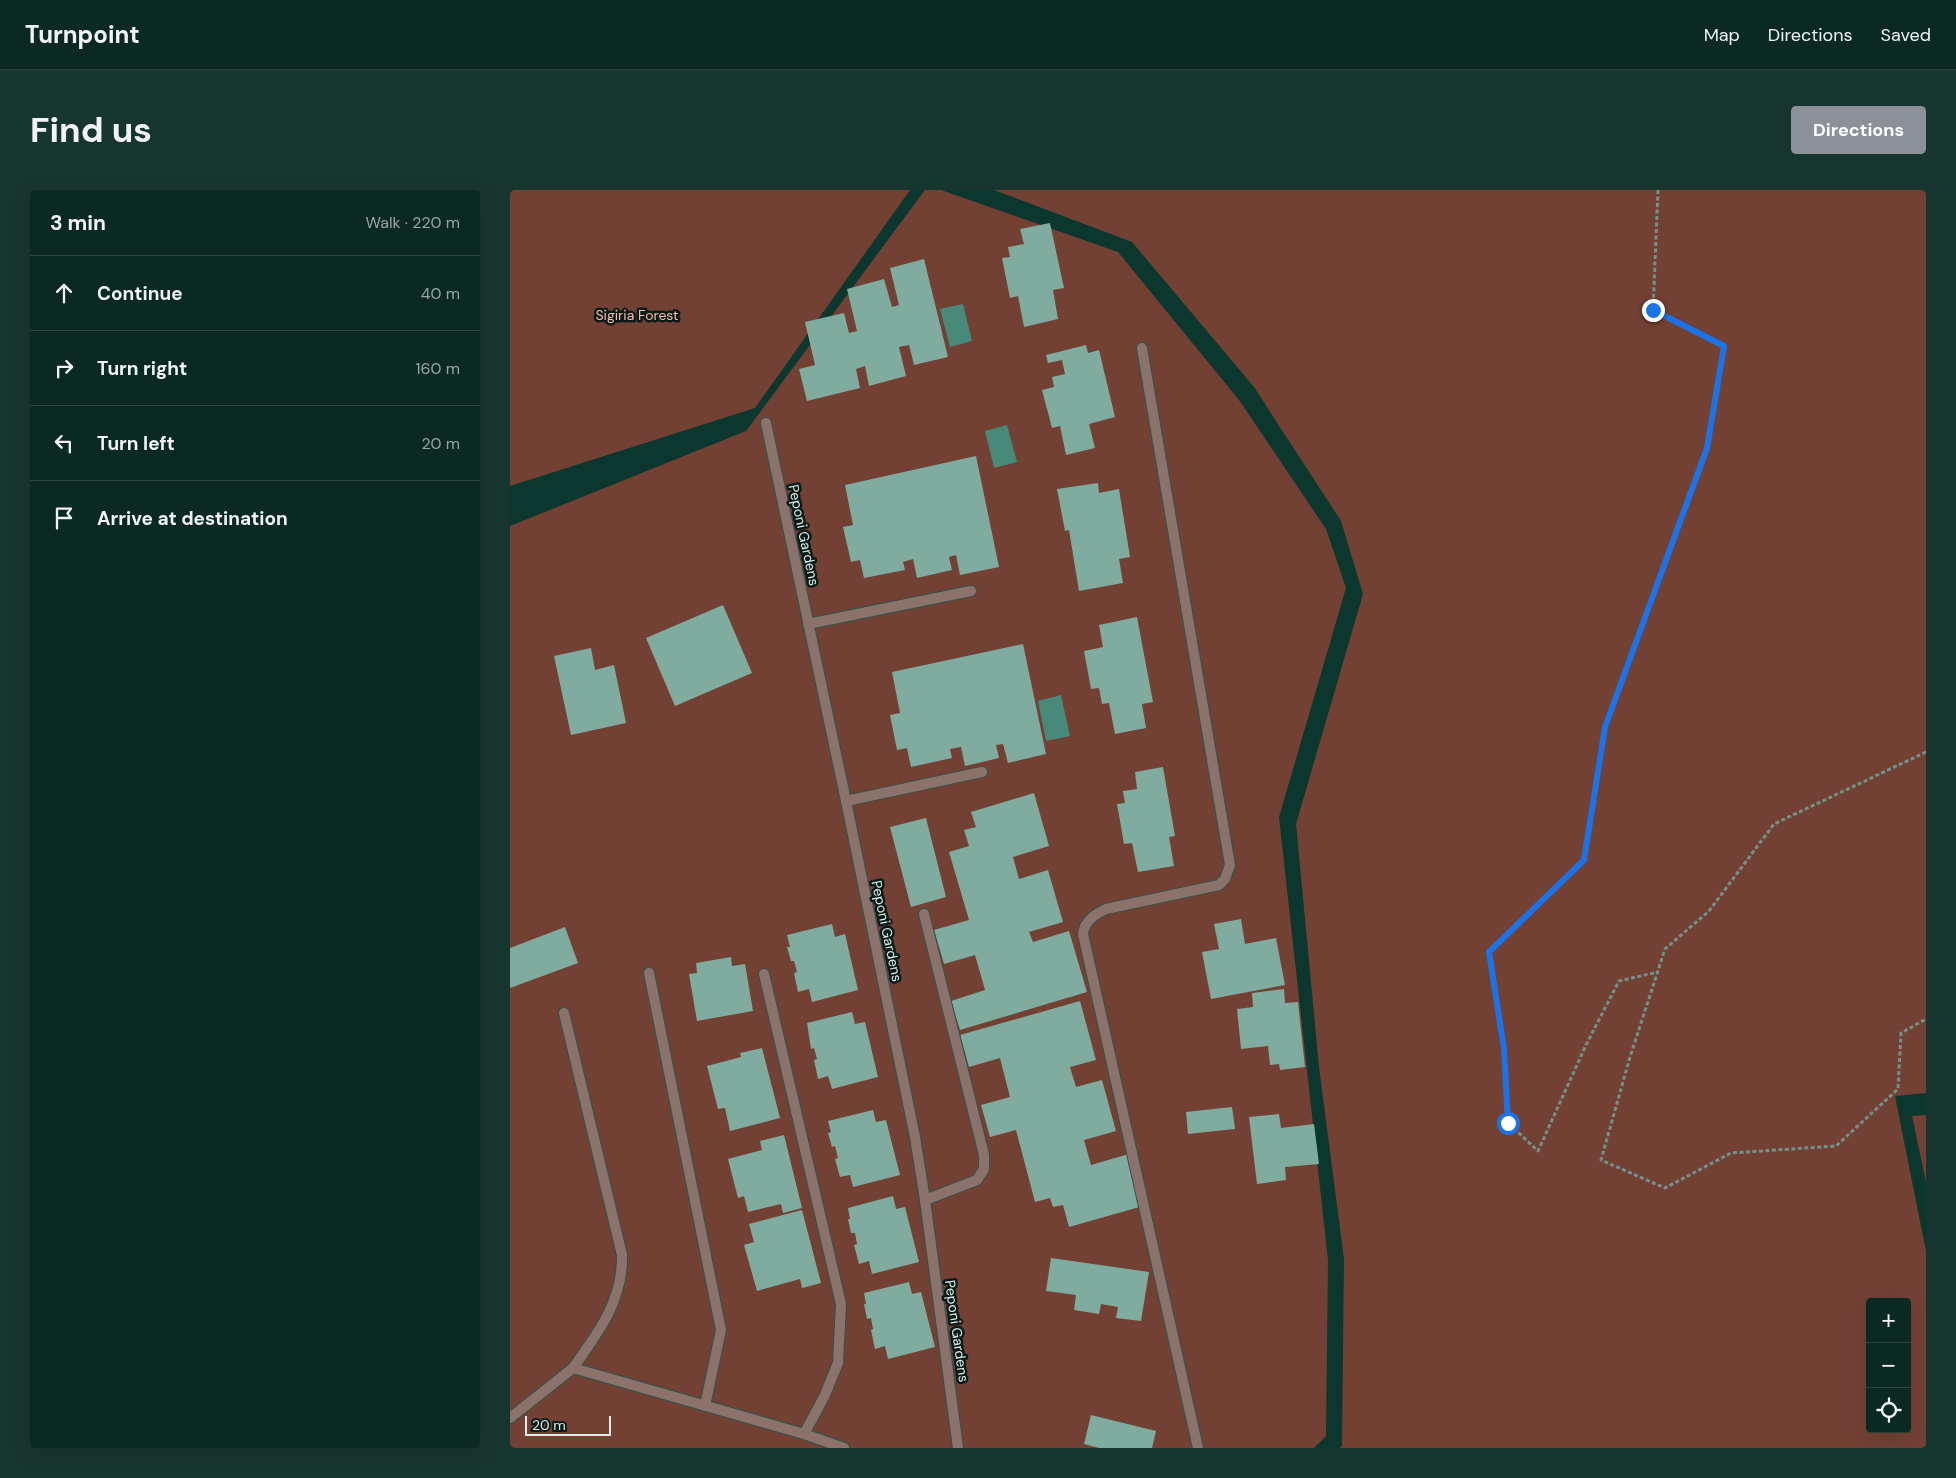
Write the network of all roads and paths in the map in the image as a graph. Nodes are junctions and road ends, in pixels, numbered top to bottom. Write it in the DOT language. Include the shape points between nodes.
graph roads {
  1 [pos="1658,190"];
  2 [pos="1142,348"];
  3 [pos="766,424"];
  4 [pos="971,592"];
  5 [pos="808,624"];
  6 [pos="1926,752"];
  7 [pos="982,772"];
  8 [pos="846,801"];
  9 [pos="924,914"];
  10 [pos="1658,972"];
  11 [pos="649,973"];
  12 [pos="764,974"];
  13 [pos="564,1012"];
  14 [pos="1926,1019"];
  15 [pos="925,1200"];
  16 [pos="573,1368"];
  17 [pos="705,1406"];
  18 [pos="510,1418"];
  19 [pos="804,1434"];
  20 [pos="844,1448"];
  21 [pos="958,1448"];
  22 [pos="1198,1448"];
  1 -- 10 [label="path" via="1653,310 1724,346 1707,448 1605,727 1584,860 1489,952 1504,1049 1508,1123 1538,1151 1618,980"];
  2 -- 22 [label="street" via="1230,865 1219,885 1106,909 1090,918 1083,934"];
  3 -- 5 [label="street, Peponi Gardens"];
  4 -- 5 [label="street"];
  5 -- 8 [label="street, Peponi Gardens"];
  6 -- 10 [label="path" via="1774,824 1709,911 1665,949"];
  7 -- 8 [label="street"];
  8 -- 15 [label="street, Peponi Gardens"];
  9 -- 15 [label="street" via="984,1155 984,1169 976,1180"];
  10 -- 14 [label="path" via="1601,1160 1665,1188 1731,1153 1836,1146 1898,1089 1901,1034"];
  11 -- 17 [label="street" via="721,1330"];
  12 -- 19 [label="street" via="841,1304 838,1363"];
  13 -- 16 [label="street" via="622,1255 620,1285 604,1324"];
  15 -- 21 [label="street, Peponi Gardens"];
  16 -- 17 [label="street"];
  16 -- 18 [label="street"];
  17 -- 19 [label="street"];
  19 -- 20 [label="street"];
}
